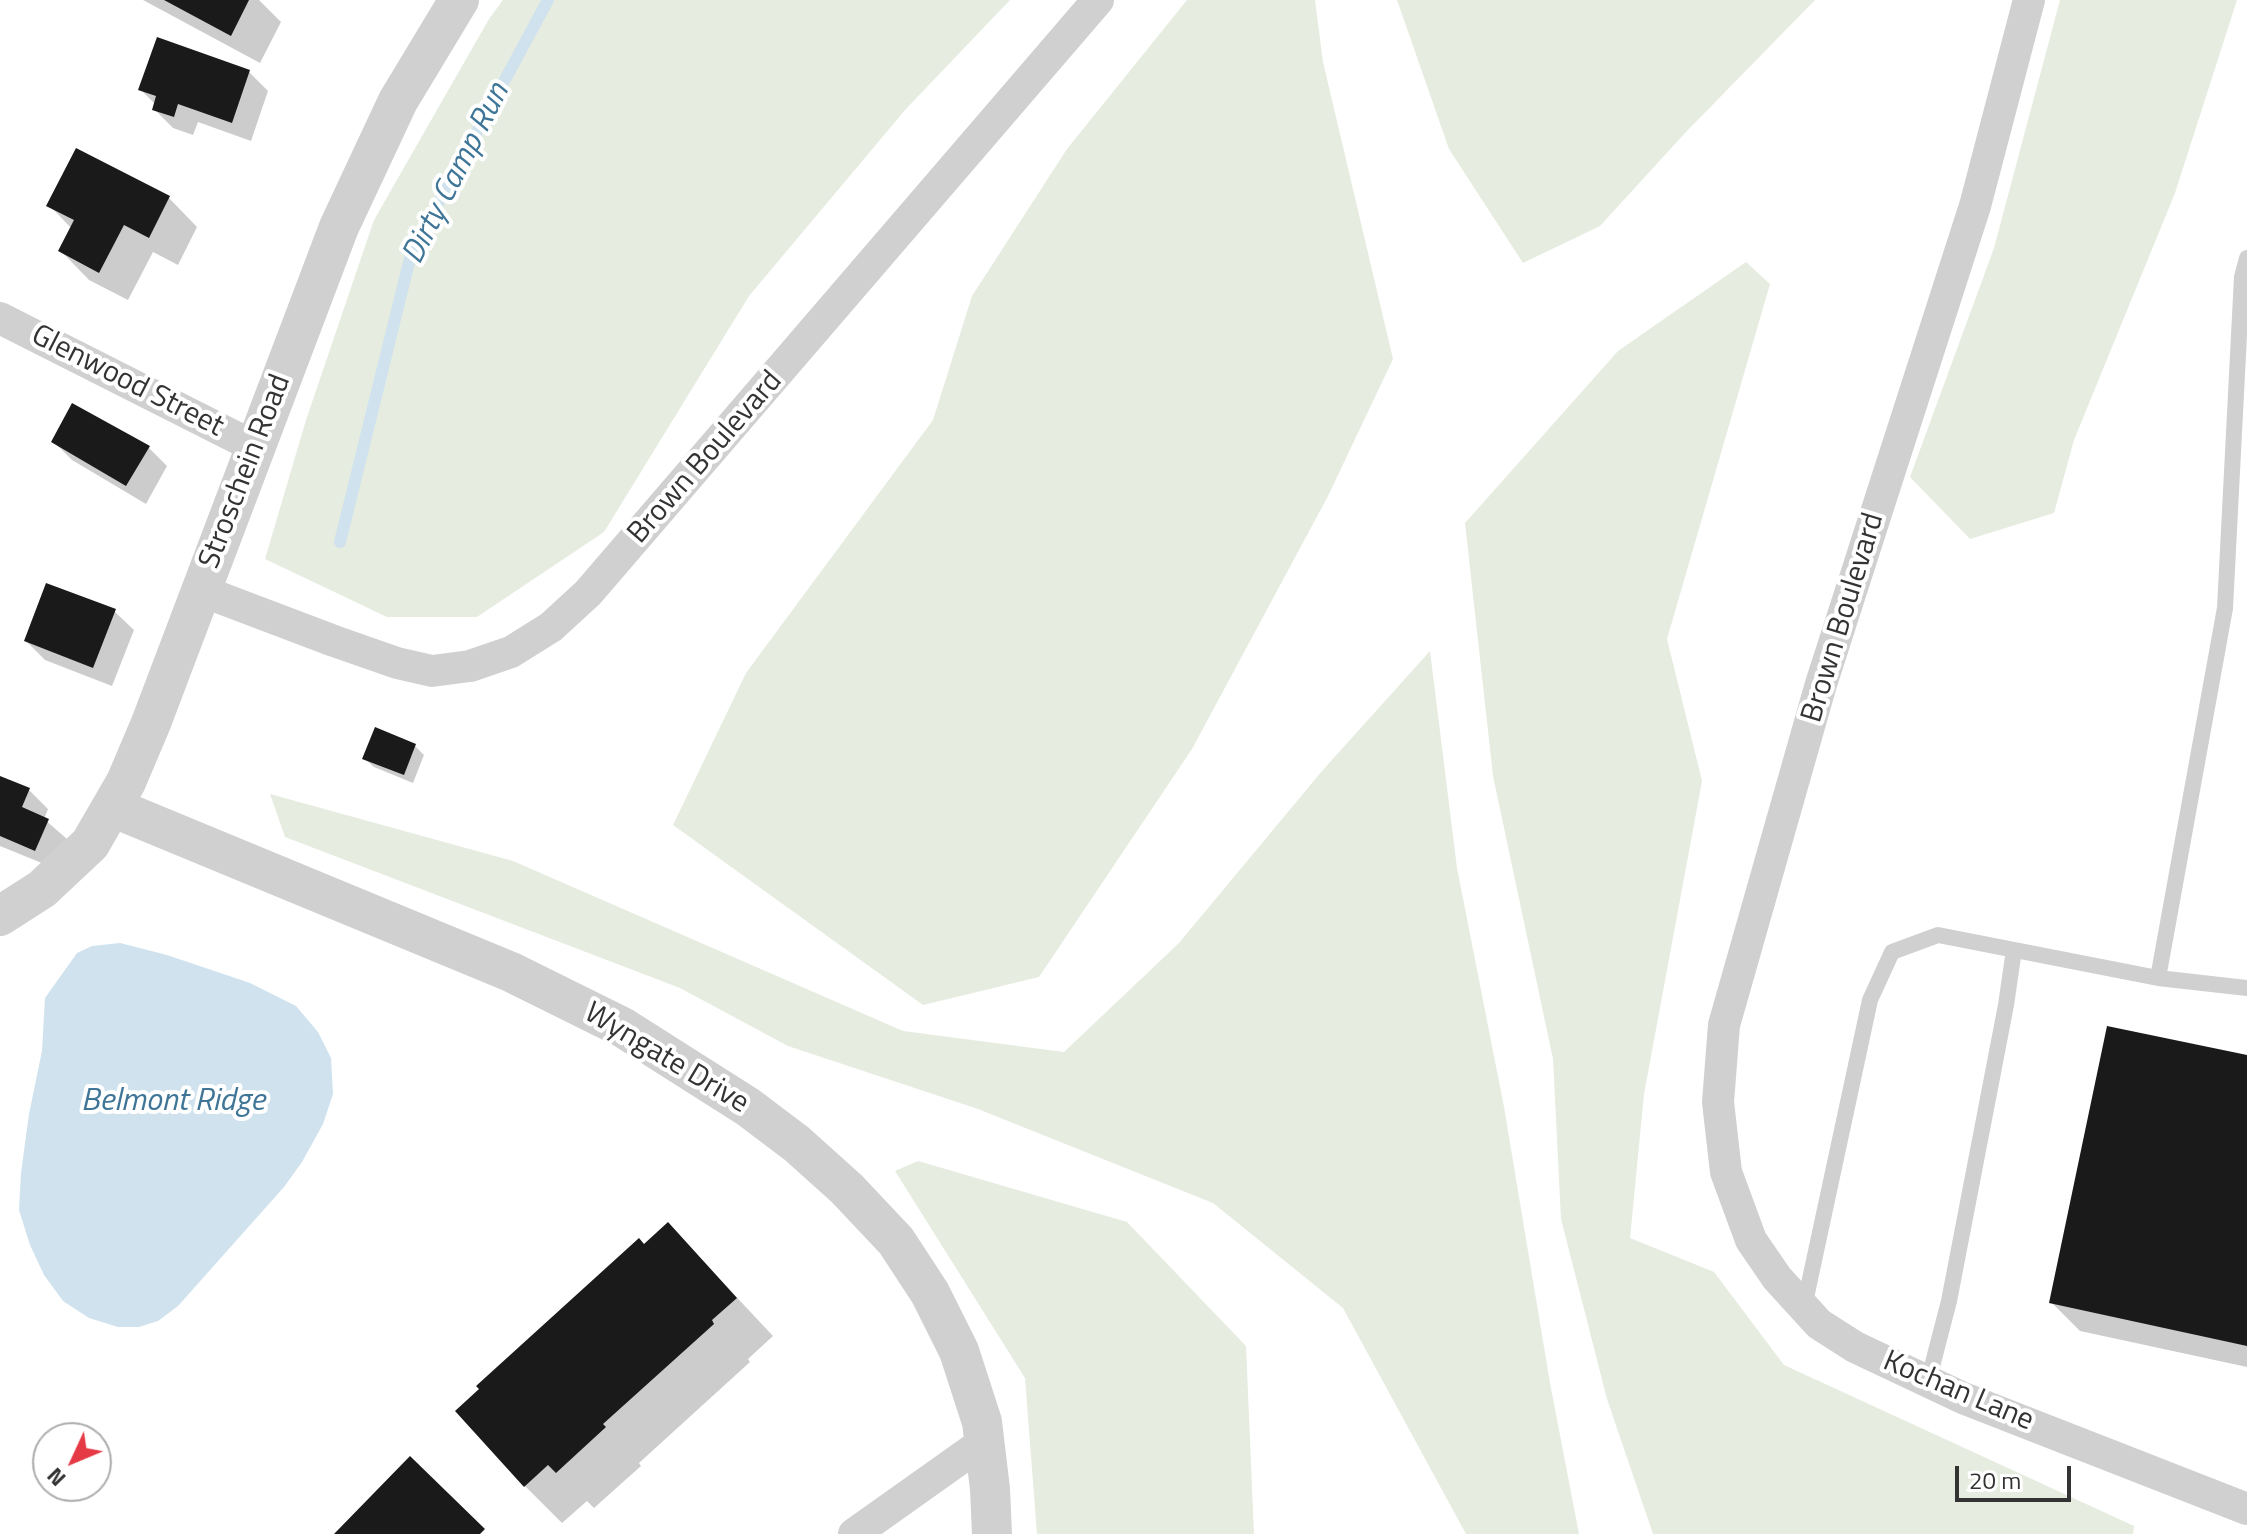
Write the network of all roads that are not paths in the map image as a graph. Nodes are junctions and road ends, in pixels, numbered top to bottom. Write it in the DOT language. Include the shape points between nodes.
graph roads {
  1 [pos="459,0"];
  2 [pos="1098,0"];
  3 [pos="2029,0"];
  4 [pos="2247,258"];
  5 [pos="0,318"];
  6 [pos="255,447"];
  7 [pos="202,591"];
  8 [pos="112,807"];
  9 [pos="0,916"];
  10 [pos="2014,950"];
  11 [pos="2158,978"];
  12 [pos="2247,988"];
  13 [pos="1751,1240"];
  14 [pos="1804,1307"];
  15 [pos="1928,1382"];
  16 [pos="985,1441"];
  17 [pos="2247,1509"];
  18 [pos="854,1534"];
  19 [pos="992,1534"];
  1 -- 6 [label="street, Stroschein Road" via="368,161"];
  2 -- 7 [label="street, Brown Boulevard" via="588,593 551,627 511,652 470,666 432,671"];
  3 -- 13 [label="street, Brown Boulevard" via="1975,206 1821,684 1724,1025 1718,1102 1726,1172"];
  4 -- 11 [label="lane" via="2225,608"];
  5 -- 6 [label="street, Glenwood Street"];
  6 -- 7 [label="street, Stroschein Road"];
  7 -- 8 [label="street, Stroschein Road" via="146,736"];
  8 -- 9 [label="street, Stroschein Road" via="90,844 67,868"];
  8 -- 16 [label="street, Wyngate Drive" via="511,972 622,1027 748,1107 847,1189 896,1241 959,1351"];
  10 -- 11 [label="lane"];
  10 -- 14 [label="lane" via="1938,935 1892,952 1870,1000"];
  10 -- 15 [label="lane" via="1955,1270"];
  11 -- 12 [label="lane"];
  13 -- 14 [label="street, Kochan Lane"];
  14 -- 15 [label="street, Kochan Lane" via="1819,1324 1855,1347"];
  15 -- 17 [label="street, Kochan Lane"];
  16 -- 18 [label="street"];
  16 -- 19 [label="street, Wyngate Drive"];
}
